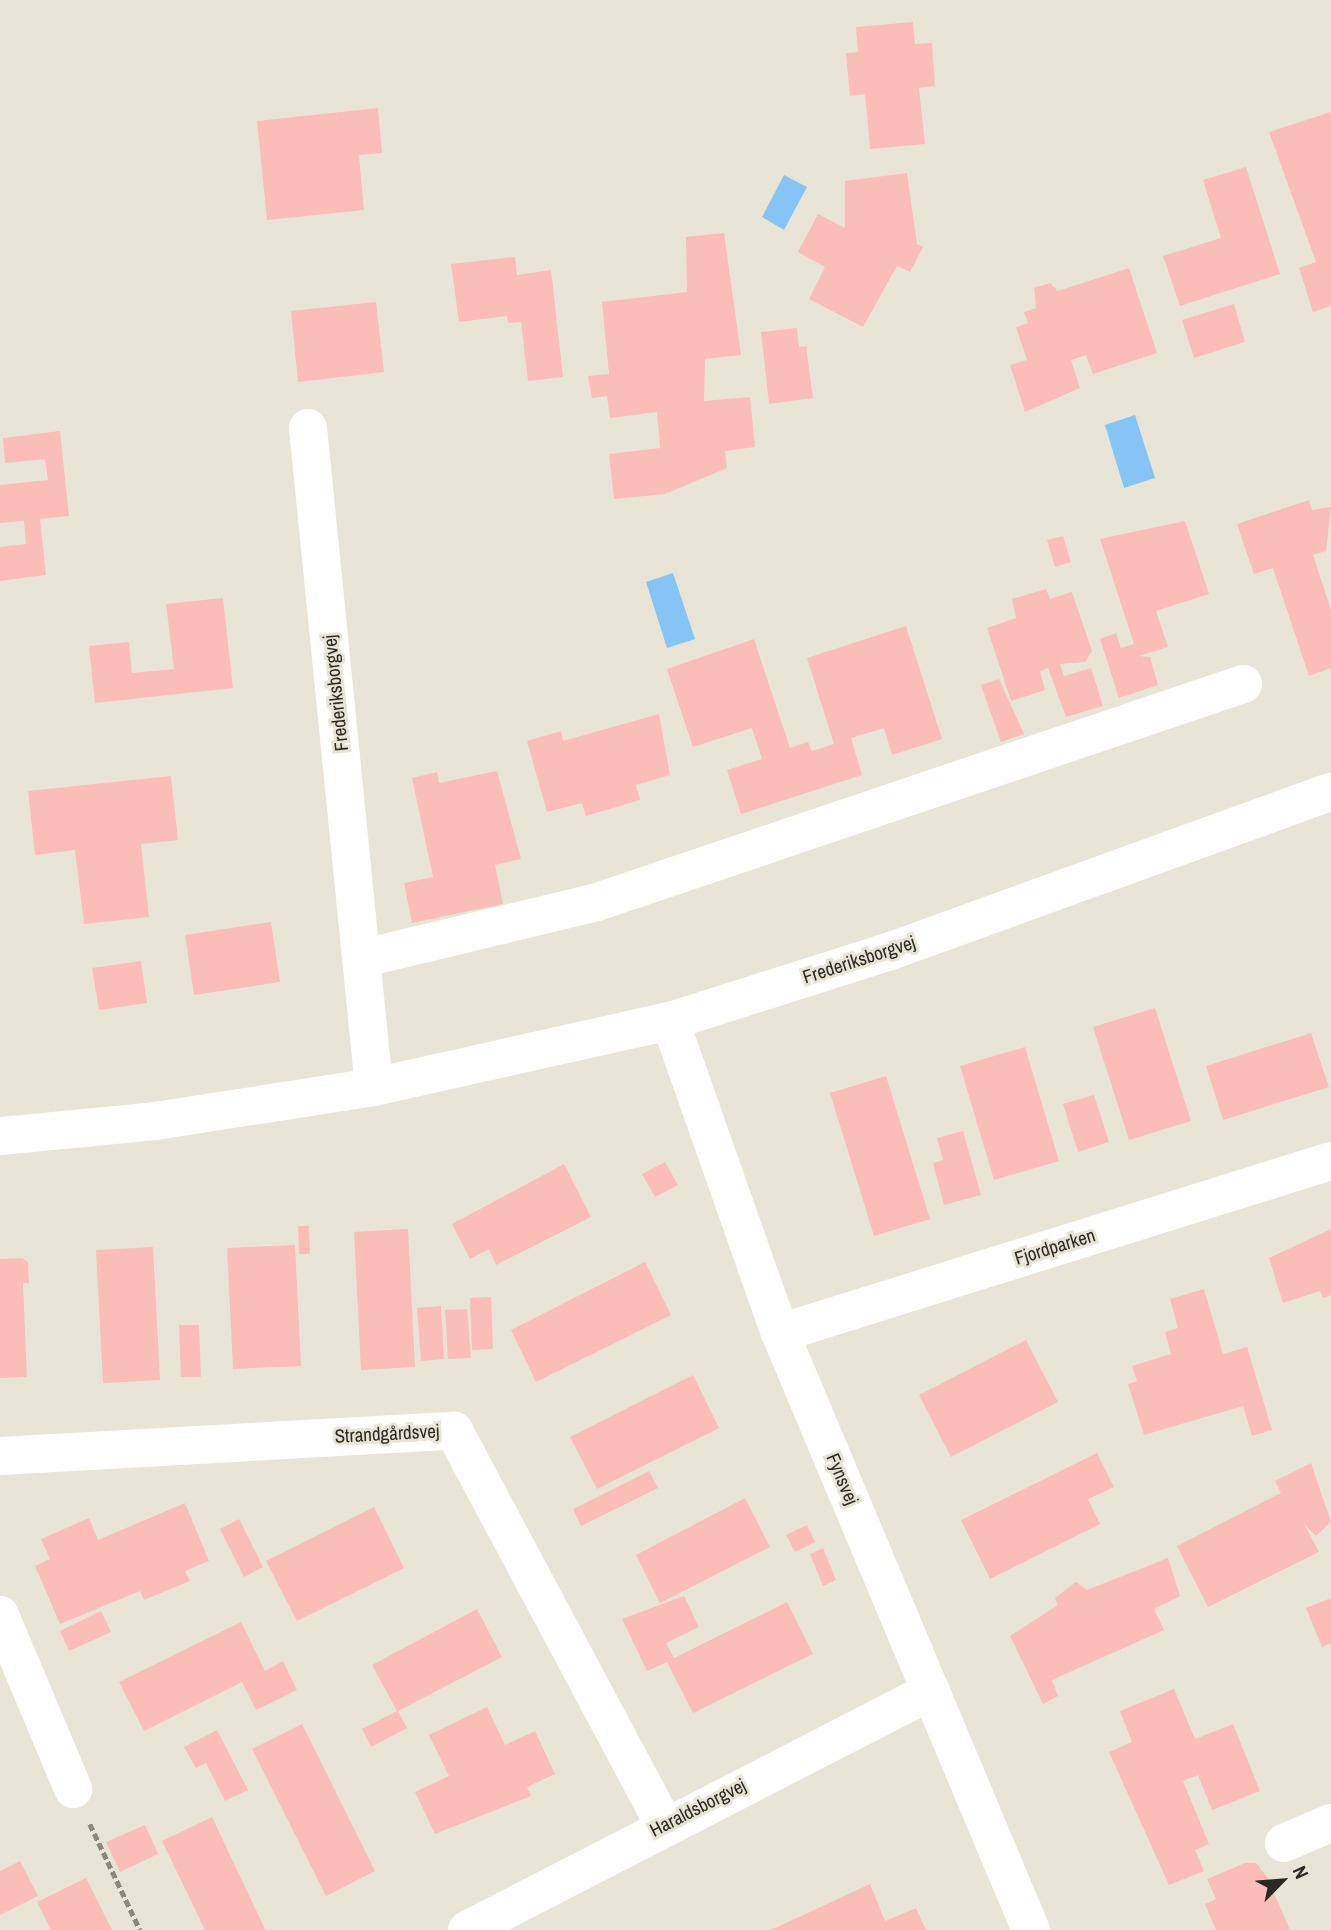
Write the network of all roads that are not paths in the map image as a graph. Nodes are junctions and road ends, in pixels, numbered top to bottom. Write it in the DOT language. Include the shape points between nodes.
graph roads {
  1 [pos="308,428"];
  2 [pos="1243,684"];
  3 [pos="1331,792"];
  4 [pos="364,958"];
  5 [pos="670,1021"];
  6 [pos="374,1087"];
  7 [pos="0,1136"];
  8 [pos="1331,1161"];
  9 [pos="780,1333"];
  10 [pos="0,1456"];
  11 [pos="0,1615"];
  12 [pos="931,1691"];
  13 [pos="74,1789"];
  14 [pos="1331,1823"];
  15 [pos="664,1824"];
  16 [pos="1284,1843"];
  17 [pos="467,1930"];
  18 [pos="1031,1930"];
  1 -- 4 [label="street, Frederiksborgvej"];
  2 -- 4 [label="street" via="597,902"];
  3 -- 5 [label="street, Frederiksborgvej" via="888,951"];
  4 -- 6 [label="street, Frederiksborgvej"];
  5 -- 6 [label="street, Frederiksborgvej"];
  5 -- 9 [label="street, Fynsvej"];
  6 -- 7 [label="street, Frederiksborgvej" via="155,1121"];
  8 -- 9 [label="street, Fjordparken"];
  9 -- 12 [label="street, Fynsvej"];
  10 -- 15 [label="street, Strandgårdsvej" via="454,1431"];
  11 -- 13 [label="street"];
  12 -- 15 [label="street, Haraldsborgvej"];
  12 -- 18 [label="street, Fynsvej"];
  14 -- 16 [label="street"];
  15 -- 17 [label="street, Haraldsborgvej"];
}
